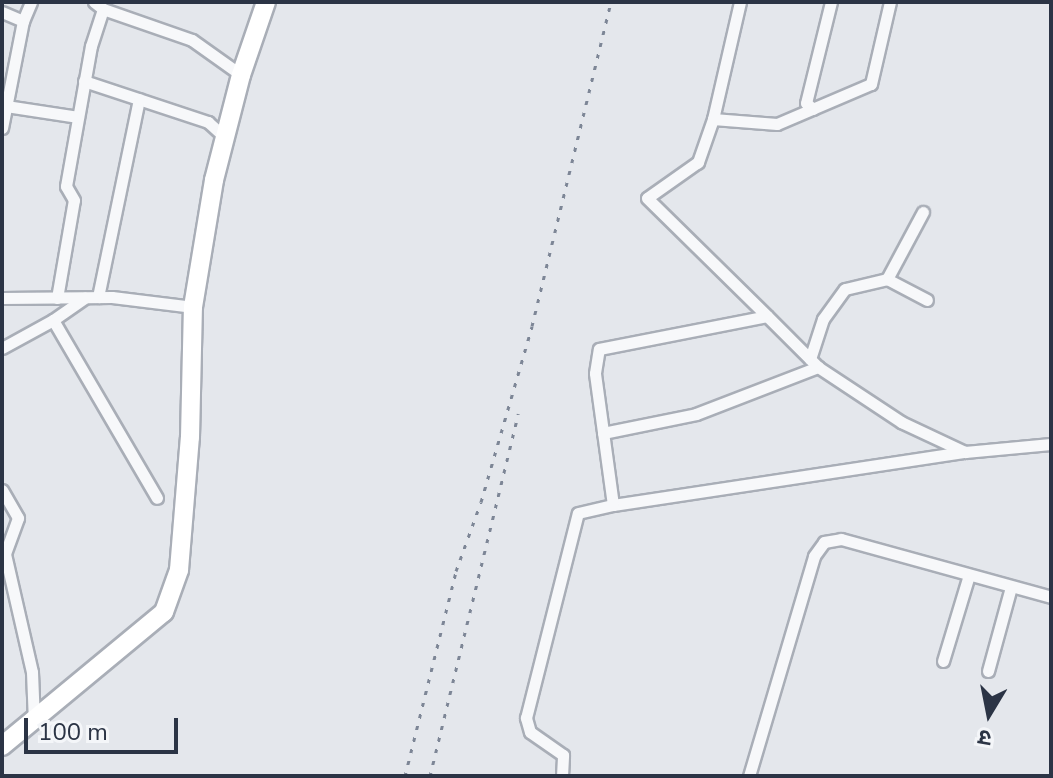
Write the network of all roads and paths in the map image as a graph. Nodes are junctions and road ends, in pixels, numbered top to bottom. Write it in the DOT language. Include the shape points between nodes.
graph roads {
  1 [pos="31,2"];
  2 [pos="266,2"];
  3 [pos="740,2"];
  4 [pos="831,2"];
  5 [pos="890,2"];
  6 [pos="98,5"];
  7 [pos="2,12"];
  8 [pos="23,21"];
  9 [pos="241,75"];
  10 [pos="84,81"];
  11 [pos="139,99"];
  12 [pos="6,106"];
  13 [pos="813,109"];
  14 [pos="78,117"];
  15 [pos="713,119"];
  16 [pos="2,128"];
  17 [pos="226,138"];
  18 [pos="923,212"];
  19 [pos="887,279"];
  20 [pos="92,297"];
  21 [pos="2,298"];
  22 [pos="57,298"];
  23 [pos="927,300"];
  24 [pos="193,307"];
  25 [pos="767,316"];
  26 [pos="53,320"];
  27 [pos="2,348"];
  28 [pos="814,363"];
  29 [pos="603,433"];
  30 [pos="1051,444"];
  31 [pos="965,452"];
  32 [pos="2,490"];
  33 [pos="157,498"];
  34 [pos="613,505"];
  35 [pos="4,553"];
  36 [pos="969,575"];
  37 [pos="1011,587"];
  38 [pos="1051,597"];
  39 [pos="943,661"];
  40 [pos="988,671"];
  41 [pos="34,721"];
  42 [pos="2,746"];
  43 [pos="562,776"];
  44 [pos="749,776"];
  1 -- 8 [label="street"];
  2 -- 9 [label="main road"];
  3 -- 15 [label="street"];
  4 -- 13 [label="street" via="806,103"];
  5 -- 13 [label="street" via="871,84"];
  6 -- 9 [label="street" via="192,40"];
  6 -- 10 [label="street"];
  7 -- 8 [label="street"];
  8 -- 12 [label="street"];
  9 -- 17 [label="main road"];
  10 -- 11 [label="street"];
  10 -- 14 [label="street"];
  11 -- 17 [label="street" via="208,122"];
  11 -- 20 [label="street"];
  12 -- 14 [label="street"];
  12 -- 16 [label="street"];
  13 -- 15 [label="street" via="777,124"];
  14 -- 22 [label="street" via="66,186 74,200"];
  15 -- 25 [label="street" via="698,162 647,198"];
  17 -- 24 [label="main road"];
  18 -- 19 [label="street"];
  19 -- 23 [label="street"];
  19 -- 28 [label="street" via="845,289 823,319"];
  20 -- 22 [label="street"];
  20 -- 24 [label="street"];
  20 -- 26 [label="street"];
  21 -- 22 [label="street"];
  24 -- 41 [label="main road" via="185,519 179,570 164,612"];
  25 -- 28 [label="street"];
  25 -- 29 [label="street" via="599,349 595,373"];
  26 -- 27 [label="street"];
  26 -- 33 [label="street"];
  28 -- 29 [label="street" via="696,414"];
  28 -- 31 [label="street" via="901,422"];
  29 -- 34 [label="street"];
  30 -- 31 [label="street"];
  31 -- 34 [label="street"];
  32 -- 35 [label="street" via="18,518"];
  34 -- 43 [label="street" via="578,513 526,718 530,732 563,755"];
  35 -- 41 [label="street" via="32,672"];
  36 -- 37 [label="street"];
  36 -- 39 [label="street"];
  36 -- 44 [label="street" via="841,539 824,542 814,556"];
  37 -- 38 [label="street"];
  37 -- 40 [label="street"];
  41 -- 42 [label="main road"];
}
